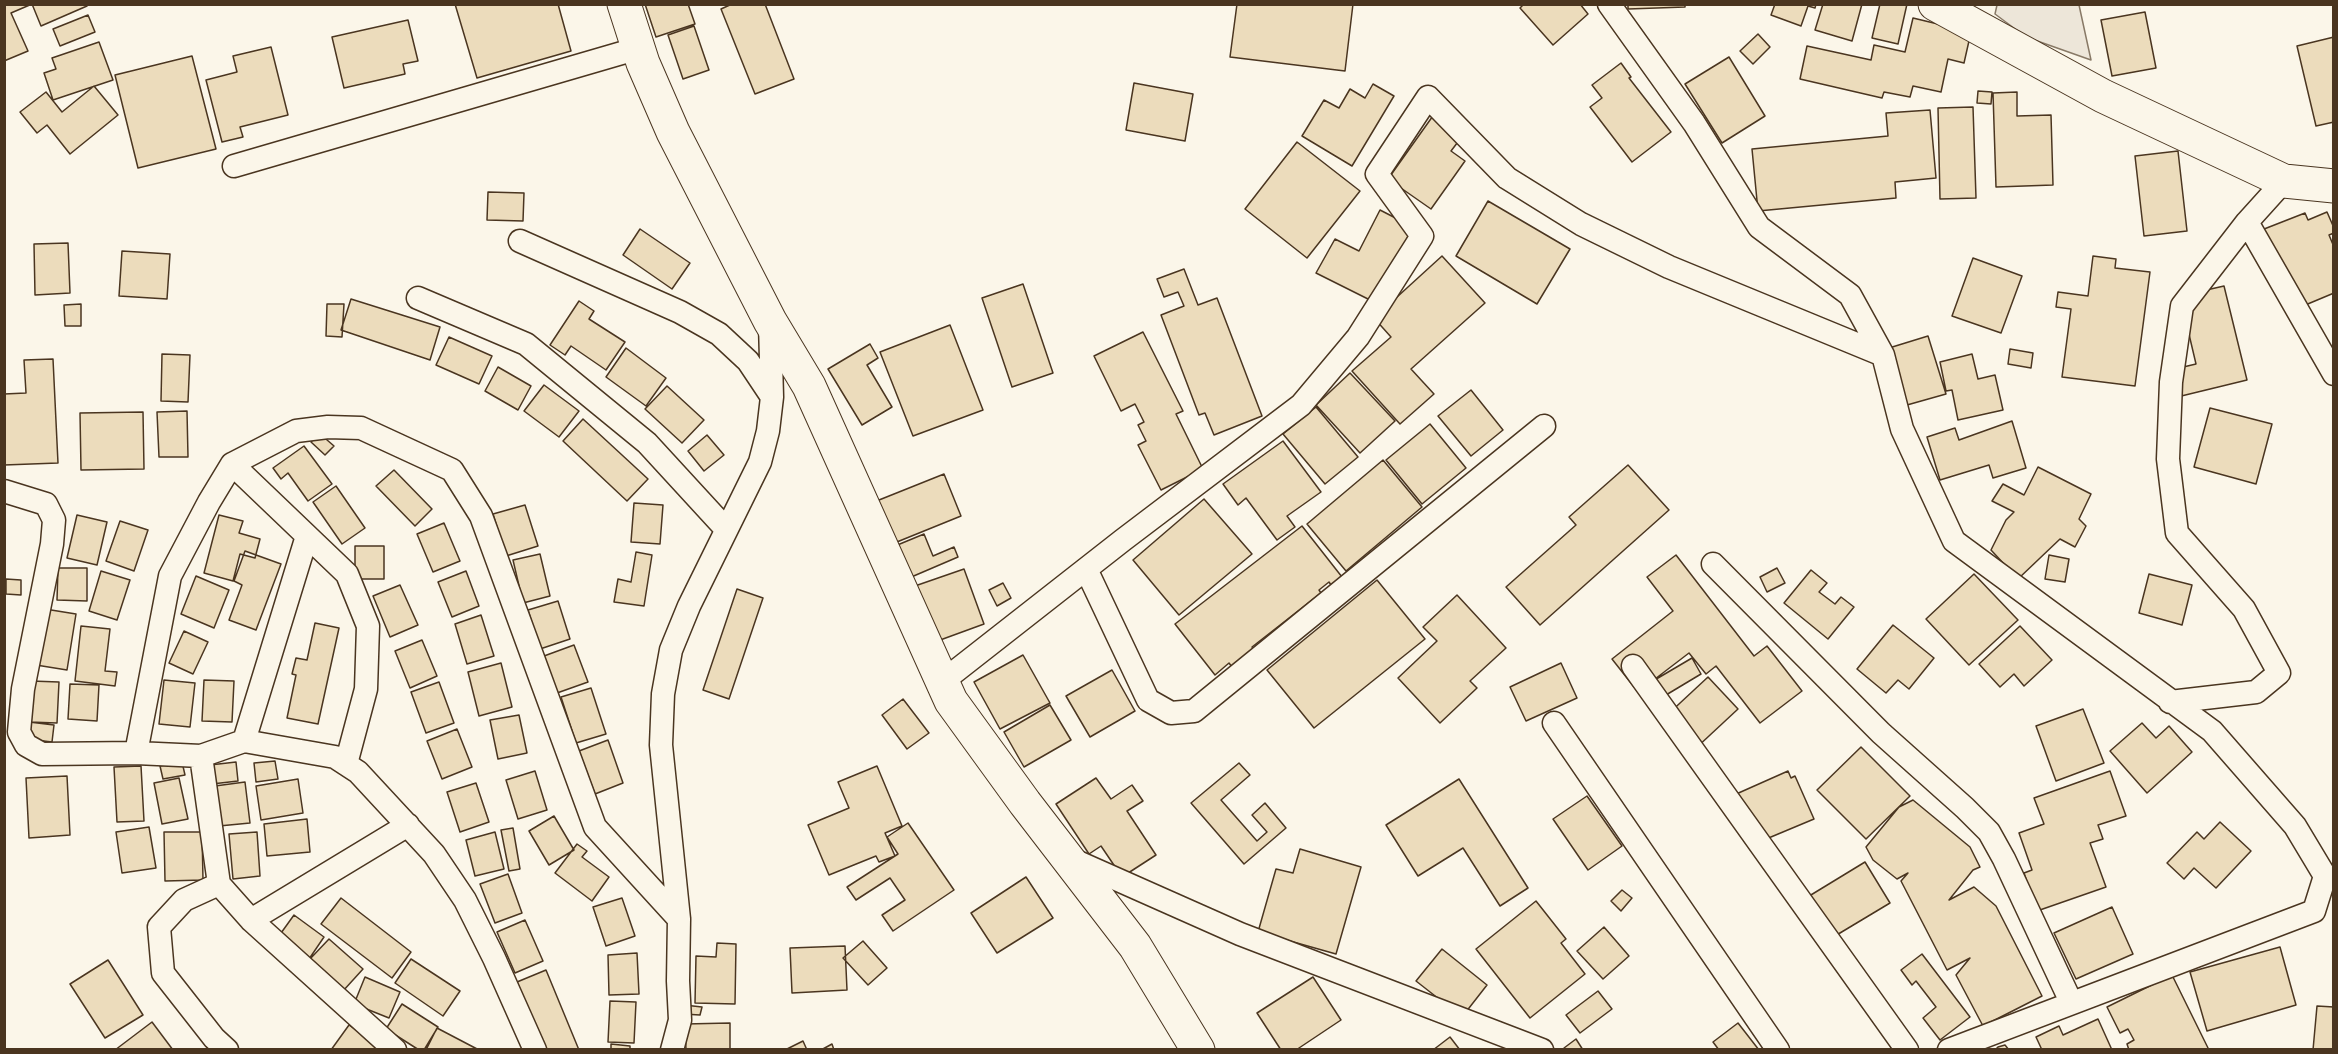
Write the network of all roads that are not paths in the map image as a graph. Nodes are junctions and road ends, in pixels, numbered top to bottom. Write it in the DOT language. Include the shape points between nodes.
graph roads {
  1 [pos="624,4"];
  2 [pos="1609,4"];
  3 [pos="1935,4"];
  4 [pos="639,48"];
  5 [pos="234,166"];
  6 [pos="2284,181"];
  7 [pos="2332,187"];
  8 [pos="2247,222"];
  9 [pos="520,242"];
  10 [pos="418,298"];
  11 [pos="770,321"];
  12 [pos="1883,355"];
  13 [pos="2334,374"];
  14 [pos="772,397"];
  15 [pos="1544,426"];
  16 [pos="232,464"];
  17 [pos="4,491"];
  18 [pos="726,529"];
  19 [pos="307,536"];
  20 [pos="1713,564"];
  21 [pos="1086,569"];
  22 [pos="1632,666"];
  23 [pos="943,681"];
  24 [pos="2170,702"];
  25 [pos="1554,723"];
  26 [pos="244,741"];
  27 [pos="136,753"];
  28 [pos="201,756"];
  29 [pos="345,764"];
  30 [pos="408,825"];
  31 [pos="1066,857"];
  32 [pos="219,884"];
  33 [pos="679,919"];
  34 [pos="250,920"];
  35 [pos="2071,1002"];
  36 [pos="216,1046"];
  37 [pos="395,1050"];
  38 [pos="535,1050"];
  39 [pos="672,1050"];
  40 [pos="1198,1050"];
  41 [pos="1542,1050"];
  42 [pos="1779,1050"];
  43 [pos="1907,1050"];
  44 [pos="1949,1050"];
  1 -- 4 [label="street"];
  2 -- 12 [label="street" via="1694,123 1759,227 1850,295"];
  3 -- 6 [label="street" via="2103,96"];
  4 -- 5 [label="street"];
  4 -- 11 [label="street" via="673,132"];
  6 -- 7 [label="street"];
  6 -- 8 [label="street"];
  8 -- 13 [label="street"];
  8 -- 24 [label="street" via="2182,306 2171,382 2168,459 2177,532 2244,609 2279,673 2256,692"];
  9 -- 14 [label="street" via="680,312 719,334 748,361"];
  10 -- 18 [label="street" via="526,344 646,442"];
  11 -- 14 [label="street"];
  11 -- 23 [label="street" via="809,386"];
  12 -- 21 [label="street" via="1669,267 1581,224 1507,178 1428,97 1377,174 1422,236 1358,337 1301,405"];
  12 -- 24 [label="street" via="1902,429 1954,541"];
  14 -- 18 [label="street" via="760,462"];
  15 -- 21 [label="street" via="1194,711 1171,712 1148,700"];
  16 -- 19 [label="street"];
  16 -- 27 [label="street" via="170,576"];
  16 -- 33 [label="street" via="296,431 328,427 361,428 452,470 481,516 595,827"];
  17 -- 27 [label="street" via="46,504 54,520 23,689 19,732 26,746 42,754"];
  18 -- 33 [label="street" via="671,650 663,694 661,745"];
  19 -- 26 [label="street"];
  19 -- 29 [label="street" via="347,574 368,626 366,689"];
  20 -- 35 [label="street" via="1881,733 1989,832"];
  21 -- 23 [label="street"];
  22 -- 43 [label="street"];
  23 -- 31 [label="street" via="951,701"];
  24 -- 35 [label="street" via="2212,731 2295,826 2325,876 2314,911"];
  25 -- 42 [label="street"];
  26 -- 28 [label="street"];
  26 -- 29 [label="street" via="312,751"];
  27 -- 28 [label="street"];
  28 -- 32 [label="street"];
  29 -- 30 [label="street" via="358,772"];
  30 -- 34 [label="street"];
  30 -- 38 [label="street" via="434,854 465,900"];
  31 -- 40 [label="street" via="1135,946"];
  31 -- 41 [label="street" via="1240,934"];
  32 -- 34 [label="street"];
  32 -- 36 [label="street" via="184,900 159,927 163,973"];
  33 -- 39 [label="street" via="680,1020"];
  34 -- 37 [label="street"];
  35 -- 44 [label="street"];
}
